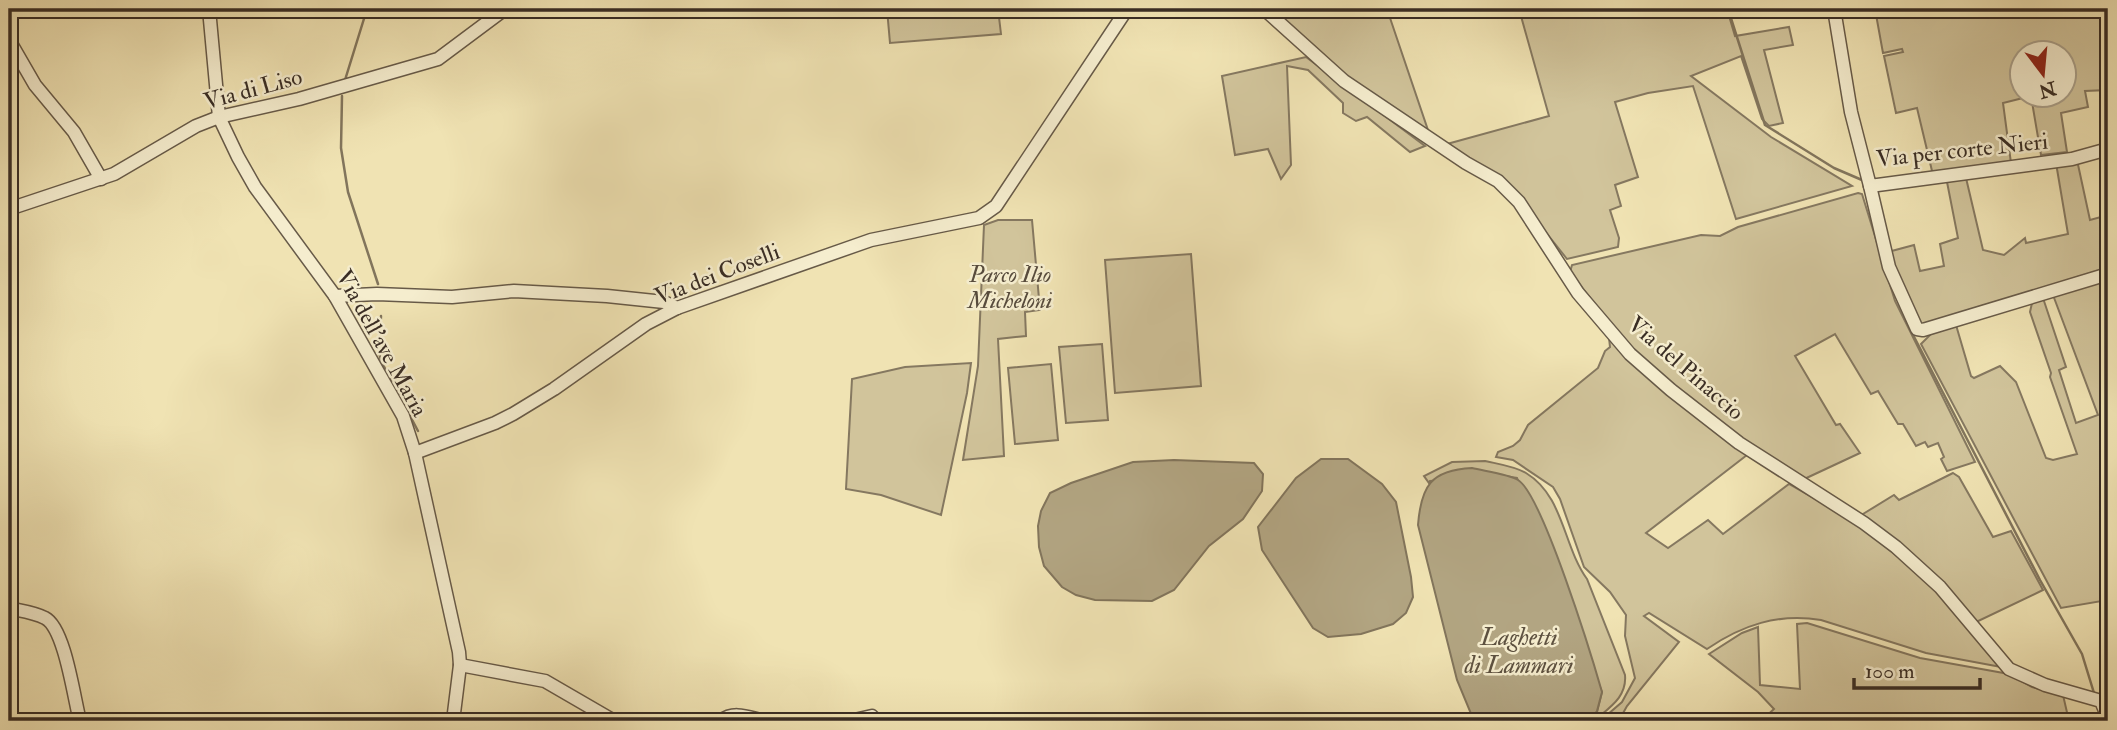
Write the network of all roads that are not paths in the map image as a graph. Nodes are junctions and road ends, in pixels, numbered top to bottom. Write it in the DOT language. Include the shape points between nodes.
graph roads {
  1 [pos="209,9"];
  2 [pos="505,9"];
  3 [pos="1127,9"];
  4 [pos="1264,9"];
  5 [pos="1834,9"];
  6 [pos="9,40"];
  7 [pos="219,117"];
  8 [pos="2108,149"];
  9 [pos="101,179"];
  10 [pos="1870,186"];
  11 [pos="9,209"];
  12 [pos="2108,274"];
  13 [pos="335,296"];
  14 [pos="677,308"];
  15 [pos="415,453"];
  16 [pos="9,606"];
  17 [pos="460,665"];
  18 [pos="871,718"];
  19 [pos="2108,718"];
  20 [pos="80,721"];
  21 [pos="453,721"];
  22 [pos="614,721"];
  23 [pos="721,721"];
  24 [pos="765,721"];
  25 [pos="850,721"];
  1 -- 7 [label="street, Via dell'ave Maria"];
  2 -- 7 [label="street, Via di Liso" via="438,60"];
  3 -- 14 [label="street, Via dei Coselli" via="996,206 979,218 871,240"];
  4 -- 19 [label="street, Via del Pinaccio" via="1344,81 1498,181 1519,202 1578,293 1630,354 1671,390 1739,443 1896,547 1940,587 2009,669 2101,701"];
  5 -- 10 [label="street, Via per corte Nieri" via="1851,112"];
  6 -- 9 [label="street"];
  7 -- 9 [label="street, Via di Liso"];
  7 -- 13 [label="street, Via dell'ave Maria" via="256,187"];
  8 -- 10 [label="street, Via per corte Nieri" via="2072,159"];
  9 -- 11 [label="street, Via di Liso"];
  10 -- 12 [label="street" via="1889,267 1917,329"];
  13 -- 14 [label="street" via="452,297 514,291 607,296 664,302"];
  13 -- 15 [label="street, Via dell'ave Maria" via="393,397"];
  14 -- 15 [label="street, Via dei Coselli" via="495,424"];
  15 -- 17 [label="street, Via dell'ave Maria"];
  16 -- 20 [label="street" via="47,618 52,626 60,639"];
  17 -- 21 [label="street, Via dell'ave Maria"];
  17 -- 22 [label="street" via="545,681"];
  18 -- 25 [label="street"];
  23 -- 24 [label="street" via="737,714"];
}
